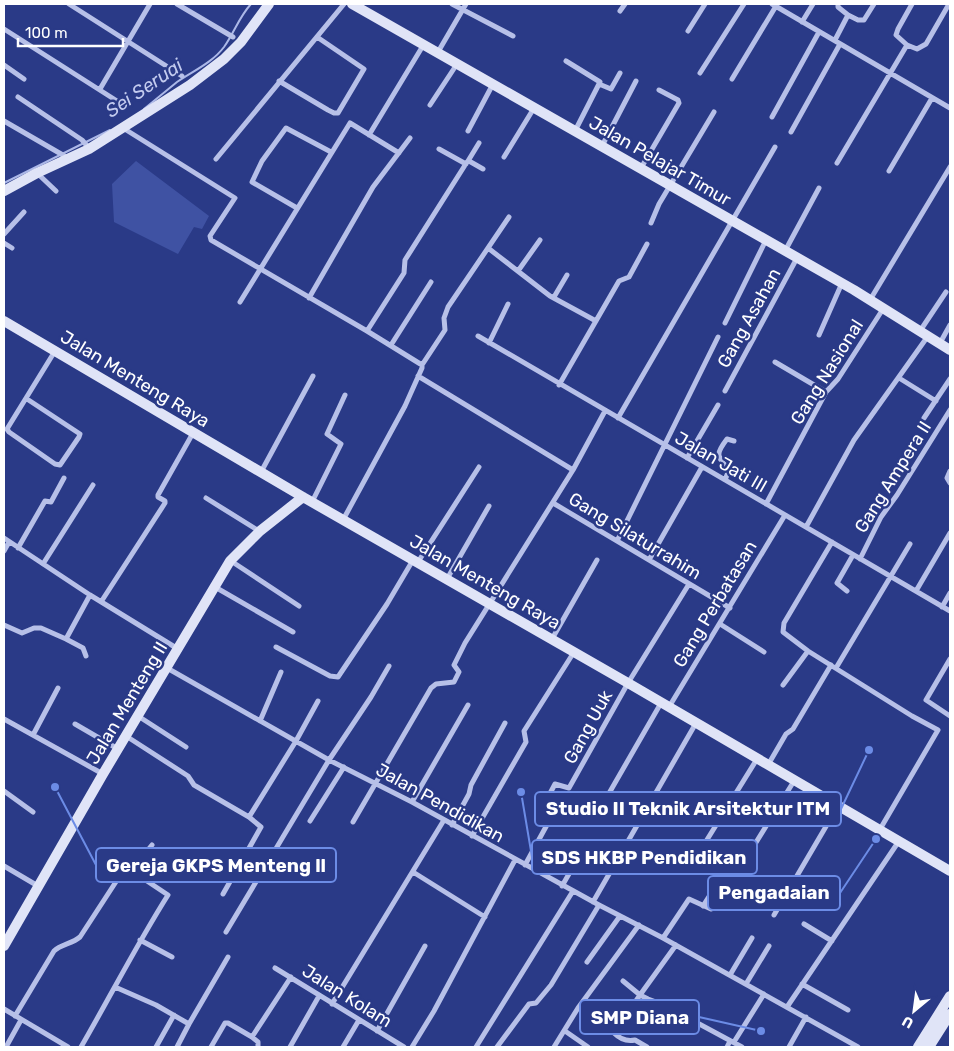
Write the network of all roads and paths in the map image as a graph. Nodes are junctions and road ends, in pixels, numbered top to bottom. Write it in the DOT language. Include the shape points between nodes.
graph roads {
  1 [pos="68,4"];
  2 [pos="150,4"];
  3 [pos="177,4"];
  4 [pos="269,4"];
  5 [pos="344,4"];
  6 [pos="352,4"];
  7 [pos="452,4"];
  8 [pos="466,4"];
  9 [pos="625,4"];
  10 [pos="704,4"];
  11 [pos="744,4"];
  12 [pos="813,4"];
  13 [pos="838,4"];
  14 [pos="874,4"];
  15 [pos="912,4"];
  16 [pos="949,4"];
  17 [pos="774,5"];
  18 [pos="463,10"];
  19 [pos="620,11"];
  20 [pos="848,15"];
  21 [pos="802,22"];
  22 [pos="4,29"];
  23 [pos="688,31"];
  24 [pos="819,32"];
  25 [pos="231,36"];
  26 [pos="513,36"];
  27 [pos="317,37"];
  28 [pos="129,41"];
  29 [pos="837,42"];
  30 [pos="424,44"];
  31 [pos="907,44"];
  32 [pos="438,52"];
  33 [pos="566,61"];
  34 [pos="457,63"];
  35 [pos="4,64"];
  36 [pos="620,73"];
  37 [pos="700,73"];
  38 [pos="890,73"];
  39 [pos="182,76"];
  40 [pos="24,79"];
  41 [pos="732,79"];
  42 [pos="279,81"];
  43 [pos="636,81"];
  44 [pos="493,84"];
  45 [pos="599,84"];
  46 [pos="100,89"];
  47 [pos="659,90"];
  48 [pos="18,97"];
  49 [pos="932,98"];
  50 [pos="117,101"];
  51 [pos="430,106"];
  52 [pos="950,107"];
  53 [pos="534,108"];
  54 [pos="714,112"];
  55 [pos="772,117"];
  56 [pos="4,121"];
  57 [pos="122,127"];
  58 [pos="468,131"];
  59 [pos="575,131"];
  60 [pos="791,132"];
  61 [pos="369,135"];
  62 [pos="410,138"];
  63 [pos="479,143"];
  64 [pos="86,144"];
  65 [pos="602,146"];
  66 [pos="774,147"];
  67 [pos="439,149"];
  68 [pos="331,152"];
  69 [pos="399,153"];
  70 [pos="66,157"];
  71 [pos="504,157"];
  72 [pos="216,159"];
  73 [pos="467,163"];
  74 [pos="837,163"];
  75 [pos="950,167"];
  76 [pos="483,169"];
  77 [pos="641,169"];
  78 [pos="889,171"];
  79 [pos="36,173"];
  80 [pos="671,186"];
  81 [pos="819,188"];
  82 [pos="4,191"];
  83 [pos="56,191"];
  84 [pos="297,208"];
  85 [pos="24,212"];
  86 [pos="509,217"];
  87 [pos="732,221"];
  88 [pos="651,223"];
  89 [pos="4,234"];
  90 [pos="540,240"];
  91 [pos="766,240"];
  92 [pos="4,243"];
  93 [pos="647,244"];
  94 [pos="12,248"];
  95 [pos="488,248"];
  96 [pos="785,251"];
  97 [pos="797,258"];
  98 [pos="261,269"];
  99 [pos="518,271"];
  100 [pos="567,275"];
  101 [pos="431,282"];
  102 [pos="842,283"];
  103 [pos="946,292"];
  104 [pos="554,297"];
  105 [pos="309,298"];
  106 [pos="870,300"];
  107 [pos="240,302"];
  108 [pos="508,304"];
  109 [pos="883,308"];
  110 [pos="4,321"];
  111 [pos="596,321"];
  112 [pos="725,323"];
  113 [pos="950,325"];
  114 [pos="367,331"];
  115 [pos="819,334"];
  116 [pos="924,334"];
  117 [pos="478,336"];
  118 [pos="718,337"];
  119 [pos="489,343"];
  120 [pos="940,343"];
  121 [pos="391,345"];
  122 [pos="950,350"];
  123 [pos="55,351"];
  124 [pos="775,362"];
  125 [pos="422,365"];
  126 [pos="313,376"];
  127 [pos="418,376"];
  128 [pos="899,378"];
  129 [pos="950,379"];
  130 [pos="559,385"];
  131 [pos="725,391"];
  132 [pos="826,392"];
  133 [pos="345,395"];
  134 [pos="27,399"];
  135 [pos="936,401"];
  136 [pos="718,405"];
  137 [pos="950,410"];
  138 [pos="605,411"];
  139 [pos="618,418"];
  140 [pos="924,418"];
  141 [pos="193,432"];
  142 [pos="734,441"];
  143 [pos="665,446"];
  144 [pos="687,458"];
  145 [pos="479,467"];
  146 [pos="702,467"];
  147 [pos="572,470"];
  148 [pos="950,471"];
  149 [pos="261,472"];
  150 [pos="64,478"];
  151 [pos="725,480"];
  152 [pos="950,483"];
  153 [pos="93,485"];
  154 [pos="206,498"];
  155 [pos="307,500"];
  156 [pos="553,502"];
  157 [pos="766,504"];
  158 [pos="489,506"];
  159 [pos="785,515"];
  160 [pos="343,520"];
  161 [pos="806,527"];
  162 [pos="260,532"];
  163 [pos="950,533"];
  164 [pos="6,540"];
  165 [pos="616,541"];
  166 [pos="832,542"];
  167 [pos="910,544"];
  168 [pos="18,548"];
  169 [pos="4,550"];
  170 [pos="853,555"];
  171 [pos="860,559"];
  172 [pos="597,560"];
  173 [pos="649,560"];
  174 [pos="230,561"];
  175 [pos="415,561"];
  176 [pos="43,564"];
  177 [pos="891,577"];
  178 [pos="446,579"];
  179 [pos="689,584"];
  180 [pos="214,587"];
  181 [pos="847,591"];
  182 [pos="916,591"];
  183 [pos="950,593"];
  184 [pos="90,595"];
  185 [pos="101,602"];
  186 [pos="489,604"];
  187 [pos="299,606"];
  188 [pos="942,607"];
  189 [pos="730,608"];
  190 [pos="950,611"];
  191 [pos="720,624"];
  192 [pos="4,625"];
  193 [pos="293,632"];
  194 [pos="66,639"];
  195 [pos="552,639"];
  196 [pos="276,647"];
  197 [pos="178,649"];
  198 [pos="574,652"];
  199 [pos="764,652"];
  200 [pos="808,652"];
  201 [pos="86,656"];
  202 [pos="950,659"];
  203 [pos="830,665"];
  204 [pos="390,666"];
  205 [pos="167,668"];
  206 [pos="836,668"];
  207 [pos="281,672"];
  208 [pos="628,683"];
  209 [pos="783,685"];
  210 [pos="58,688"];
  211 [pos="318,701"];
  212 [pos="468,705"];
  213 [pos="665,705"];
  214 [pos="138,716"];
  215 [pos="950,716"];
  216 [pos="4,719"];
  217 [pos="260,721"];
  218 [pos="505,723"];
  219 [pos="696,723"];
  220 [pos="75,724"];
  221 [pos="33,735"];
  222 [pos="126,736"];
  223 [pos="296,741"];
  224 [pos="186,747"];
  225 [pos="118,749"];
  226 [pos="757,759"];
  227 [pos="329,760"];
  228 [pos="768,766"];
  229 [pos="344,767"];
  230 [pos="103,774"];
  231 [pos="794,781"];
  232 [pos="376,783"];
  233 [pos="4,791"];
  234 [pos="412,802"];
  235 [pos="604,802"];
  236 [pos="838,806"];
  237 [pos="33,812"];
  238 [pos="249,817"];
  239 [pos="444,820"];
  240 [pos="310,821"];
  241 [pos="354,822"];
  242 [pos="452,825"];
  243 [pos="879,831"];
  244 [pos="472,836"];
  245 [pos="899,841"];
  246 [pos="152,845"];
  247 [pos="581,853"];
  248 [pos="734,857"];
  249 [pos="748,857"];
  250 [pos="515,860"];
  251 [pos="525,865"];
  252 [pos="4,866"];
  253 [pos="128,866"];
  254 [pos="685,866"];
  255 [pos="950,870"];
  256 [pos="412,872"];
  257 [pos="38,886"];
  258 [pos="562,886"];
  259 [pos="573,891"];
  260 [pos="223,894"];
  261 [pos="593,902"];
  262 [pos="599,905"];
  263 [pos="703,906"];
  264 [pos="711,910"];
  265 [pos="774,915"];
  266 [pos="620,916"];
  267 [pos="485,917"];
  268 [pos="804,924"];
  269 [pos="639,925"];
  270 [pos="226,932"];
  271 [pos="663,938"];
  272 [pos="752,938"];
  273 [pos="140,940"];
  274 [pos="832,941"];
  275 [pos="676,945"];
  276 [pos="4,946"];
  277 [pos="425,946"];
  278 [pos="769,946"];
  279 [pos="228,956"];
  280 [pos="172,957"];
  281 [pos="586,962"];
  282 [pos="276,968"];
  283 [pos="730,975"];
  284 [pos="291,978"];
  285 [pos="623,981"];
  286 [pos="746,984"];
  287 [pos="802,984"];
  288 [pos="115,987"];
  289 [pos="640,994"];
  290 [pos="764,994"];
  291 [pos="319,996"];
  292 [pos="950,996"];
  293 [pos="332,1004"];
  294 [pos="787,1007"];
  295 [pos="4,1009"];
  296 [pos="848,1010"];
  297 [pos="950,1014"];
  298 [pos="174,1015"];
  299 [pos="15,1016"];
  300 [pos="806,1017"];
  301 [pos="21,1020"];
  302 [pos="359,1020"];
  303 [pos="189,1024"];
  304 [pos="377,1031"];
  305 [pos="564,1031"];
  306 [pos="252,1037"];
  307 [pos="732,1042"];
  308 [pos="6,1047"];
  309 [pos="68,1047"];
  310 [pos="81,1047"];
  311 [pos="156,1047"];
  312 [pos="176,1047"];
  313 [pos="211,1047"];
  314 [pos="258,1047"];
  315 [pos="290,1047"];
  316 [pos="343,1047"];
  317 [pos="404,1047"];
  318 [pos="412,1047"];
  319 [pos="476,1047"];
  320 [pos="497,1047"];
  321 [pos="554,1047"];
  322 [pos="588,1047"];
  323 [pos="647,1047"];
  324 [pos="726,1047"];
  325 [pos="742,1047"];
  326 [pos="789,1047"];
  327 [pos="858,1047"];
  328 [pos="918,1047"];
  329 [pos="929,1047"];
  1 -- 28 [label="street"];
  2 -- 28 [label="street"];
  3 -- 25 [label="street"];
  4 -- 57 [label="street" via="224,59 190,85"];
  5 -- 27 [label="street"];
  6 -- 30 [label="street, Jalan Pelajar Timur"];
  7 -- 18 [label="street"];
  8 -- 18 [label="street"];
  9 -- 19 [label="street"];
  10 -- 23 [label="street"];
  11 -- 37 [label="street"];
  12 -- 21 [label="street"];
  13 -- 20 [label="street" via="838,8"];
  14 -- 20 [label="street" via="864,20"];
  15 -- 31 [label="street" via="896,33"];
  16 -- 31 [label="street" via="926,44 917,48"];
  17 -- 21 [label="street"];
  17 -- 41 [label="street"];
  18 -- 26 [label="street"];
  18 -- 32 [label="street"];
  20 -- 29 [label="street"];
  21 -- 24 [label="street"];
  22 -- 46 [label="street"];
  24 -- 29 [label="street"];
  24 -- 55 [label="street"];
  27 -- 42 [label="street"];
  27 -- 42 [label="street" via="364,69 338,113"];
  28 -- 39 [label="street"];
  28 -- 46 [label="street"];
  29 -- 38 [label="street"];
  29 -- 60 [label="street"];
  30 -- 32 [label="street, Jalan Pelajar Timur"];
  30 -- 61 [label="street"];
  31 -- 38 [label="street"];
  32 -- 34 [label="street, Jalan Pelajar Timur"];
  33 -- 45 [label="street" via="599,80"];
  34 -- 44 [label="street, Jalan Pelajar Timur"];
  34 -- 51 [label="street"];
  35 -- 40 [label="street"];
  36 -- 45 [label="street" via="611,89"];
  38 -- 49 [label="street"];
  38 -- 74 [label="street"];
  42 -- 72 [label="street"];
  43 -- 65 [label="street"];
  44 -- 53 [label="street, Jalan Pelajar Timur"];
  44 -- 58 [label="street"];
  45 -- 59 [label="street"];
  46 -- 50 [label="street"];
  47 -- 77 [label="street" via="679,103"];
  48 -- 64 [label="street"];
  49 -- 52 [label="street"];
  49 -- 78 [label="street"];
  53 -- 59 [label="street, Jalan Pelajar Timur"];
  53 -- 71 [label="street"];
  54 -- 80 [label="street"];
  56 -- 70 [label="street"];
  57 -- 64 [label="street"];
  57 -- 98 [label="street" via="234,198 210,239"];
  59 -- 65 [label="street, Jalan Pelajar Timur"];
  61 -- 68 [label="street" via="350,123"];
  61 -- 69 [label="street"];
  62 -- 69 [label="street"];
  63 -- 73 [label="street"];
  64 -- 70 [label="street"];
  65 -- 77 [label="street, Jalan Pelajar Timur"];
  66 -- 87 [label="street"];
  67 -- 73 [label="street"];
  68 -- 84 [label="street"];
  68 -- 84 [label="street" via="286,128 262,161 252,182"];
  69 -- 105 [label="street" via="374,187"];
  70 -- 79 [label="street"];
  73 -- 76 [label="street"];
  73 -- 114 [label="street" via="406,260 404,273"];
  75 -- 106 [label="street"];
  77 -- 80 [label="street, Jalan Pelajar Timur"];
  79 -- 82 [label="street"];
  79 -- 83 [label="street"];
  80 -- 87 [label="street, Jalan Pelajar Timur"];
  80 -- 88 [label="street"];
  81 -- 96 [label="street"];
  84 -- 98 [label="street"];
  85 -- 89 [label="street"];
  86 -- 95 [label="street"];
  87 -- 91 [label="street, Jalan Pelajar Timur"];
  87 -- 139 [label="street"];
  90 -- 99 [label="street"];
  91 -- 96 [label="street, Jalan Pelajar Timur"];
  91 -- 112 [label="street"];
  92 -- 94 [label="street"];
  93 -- 111 [label="street" via="629,277 619,280"];
  95 -- 99 [label="street"];
  95 -- 125 [label="street" via="448,307 445,329"];
  96 -- 97 [label="street, Jalan Pelajar Timur"];
  97 -- 102 [label="street, Jalan Pelajar Timur"];
  97 -- 131 [label="street, Gang Asahan"];
  98 -- 105 [label="street"];
  98 -- 107 [label="street"];
  99 -- 104 [label="street"];
  100 -- 104 [label="street"];
  101 -- 121 [label="street"];
  102 -- 106 [label="street, Jalan Pelajar Timur"];
  102 -- 115 [label="street"];
  103 -- 116 [label="street"];
  104 -- 111 [label="street"];
  105 -- 114 [label="street"];
  106 -- 109 [label="street, Jalan Pelajar Timur"];
  108 -- 119 [label="street"];
  109 -- 116 [label="street, Jalan Pelajar Timur"];
  109 -- 132 [label="street, Gang Nasional" via="838,379"];
  110 -- 123 [label="street, Jalan Menteng Raya"];
  111 -- 130 [label="street"];
  113 -- 120 [label="street"];
  114 -- 121 [label="street"];
  116 -- 120 [label="street, Jalan Pelajar Timur"];
  116 -- 128 [label="street"];
  117 -- 119 [label="street, Jalan Jati III"];
  118 -- 143 [label="street"];
  119 -- 130 [label="street, Jalan Jati III"];
  120 -- 122 [label="street, Jalan Pelajar Timur"];
  121 -- 125 [label="street"];
  123 -- 134 [label="street"];
  123 -- 141 [label="street, Jalan Menteng Raya"];
  124 -- 132 [label="street"];
  125 -- 127 [label="street"];
  126 -- 149 [label="street"];
  127 -- 147 [label="street"];
  127 -- 160 [label="street"];
  128 -- 135 [label="street"];
  128 -- 161 [label="street" via="854,440"];
  129 -- 135 [label="street"];
  130 -- 138 [label="street, Jalan Jati III"];
  132 -- 157 [label="street, Gang Nasional"];
  133 -- 155 [label="street" via="327,434 341,444"];
  134 -- 134 [label="street" via="80,434 60,465 8,430"];
  135 -- 140 [label="street"];
  136 -- 144 [label="street"];
  137 -- 171 [label="street, Gang Ampera II" via="881,517"];
  138 -- 139 [label="street, Jalan Jati III"];
  138 -- 147 [label="street"];
  139 -- 143 [label="street, Jalan Jati III"];
  141 -- 149 [label="street, Jalan Menteng Raya"];
  141 -- 185 [label="street" via="158,494 165,503"];
  142 -- 151 [label="street" via="726,439 718,454 729,470"];
  143 -- 144 [label="street, Jalan Jati III"];
  143 -- 165 [label="street"];
  144 -- 146 [label="street, Jalan Jati III"];
  145 -- 175 [label="street"];
  146 -- 151 [label="street, Jalan Jati III"];
  146 -- 173 [label="street"];
  147 -- 156 [label="street"];
  148 -- 152 [label="street" via="947,478"];
  149 -- 155 [label="street, Jalan Menteng Raya"];
  150 -- 168 [label="street" via="51,502 45,501"];
  151 -- 157 [label="street, Jalan Jati III"];
  153 -- 176 [label="street"];
  154 -- 162 [label="street"];
  155 -- 160 [label="street, Jalan Menteng Raya"];
  155 -- 162 [label="street, Jalan Menteng II"];
  156 -- 165 [label="street, Gang Silaturrahim"];
  156 -- 186 [label="street"];
  157 -- 159 [label="street, Jalan Jati III"];
  158 -- 178 [label="street"];
  159 -- 161 [label="street, Jalan Jati III"];
  159 -- 189 [label="street, Gang Perbatasan"];
  160 -- 175 [label="street, Jalan Menteng Raya"];
  161 -- 166 [label="street, Jalan Jati III"];
  162 -- 174 [label="street, Jalan Menteng II"];
  163 -- 182 [label="street"];
  164 -- 168 [label="street"];
  164 -- 169 [label="street"];
  165 -- 173 [label="street, Gang Silaturrahim"];
  166 -- 170 [label="street, Jalan Jati III"];
  166 -- 200 [label="street" via="782,627 784,633"];
  167 -- 177 [label="street"];
  168 -- 176 [label="street"];
  170 -- 171 [label="street, Jalan Jati III"];
  170 -- 181 [label="street" via="838,583"];
  171 -- 177 [label="street, Jalan Jati III"];
  172 -- 195 [label="street"];
  173 -- 179 [label="street, Gang Silaturrahim"];
  174 -- 180 [label="street, Jalan Menteng II"];
  174 -- 187 [label="street"];
  175 -- 178 [label="street, Jalan Menteng Raya"];
  175 -- 196 [label="street" via="338,677 330,676"];
  176 -- 184 [label="street"];
  177 -- 182 [label="street, Jalan Jati III"];
  177 -- 206 [label="street"];
  178 -- 186 [label="street, Jalan Menteng Raya"];
  179 -- 189 [label="street, Gang Silaturrahim"];
  179 -- 208 [label="street, Gang Uuk"];
  180 -- 193 [label="street"];
  180 -- 197 [label="street, Jalan Menteng II"];
  182 -- 188 [label="street, Jalan Jati III"];
  183 -- 188 [label="street"];
  184 -- 185 [label="street"];
  184 -- 194 [label="street"];
  185 -- 197 [label="street"];
  186 -- 195 [label="street, Jalan Menteng Raya"];
  186 -- 232 [label="street" via="454,665 459,672 454,682 432,686"];
  188 -- 190 [label="street, Jalan Jati III"];
  189 -- 191 [label="street, Gang Perbatasan"];
  191 -- 199 [label="street"];
  191 -- 213 [label="street, Gang Perbatasan"];
  192 -- 194 [label="street" via="22,633 45,628"];
  194 -- 201 [label="street" via="83,648"];
  195 -- 198 [label="street, Jalan Menteng Raya"];
  197 -- 205 [label="street, Jalan Menteng II"];
  198 -- 208 [label="street, Jalan Menteng Raya"];
  198 -- 244 [label="street" via="524,731 526,742"];
  200 -- 203 [label="street"];
  200 -- 209 [label="street"];
  202 -- 215 [label="street" via="926,700"];
  203 -- 206 [label="street"];
  203 -- 228 [label="street"];
  204 -- 227 [label="street"];
  205 -- 214 [label="street, Jalan Menteng II"];
  205 -- 217 [label="street, Jalan Pendidikan"];
  206 -- 243 [label="street" via="938,730"];
  207 -- 217 [label="street"];
  208 -- 213 [label="street, Jalan Menteng Raya"];
  208 -- 251 [label="street, Gang Uuk" via="569,788 555,784 541,808 538,816 548,823"];
  210 -- 221 [label="street"];
  211 -- 223 [label="street"];
  212 -- 234 [label="street"];
  213 -- 219 [label="street, Jalan Menteng Raya"];
  213 -- 235 [label="street, Gang Perbatasan"];
  214 -- 222 [label="street, Jalan Menteng II"];
  214 -- 224 [label="street"];
  216 -- 221 [label="street"];
  217 -- 223 [label="street, Jalan Pendidikan"];
  218 -- 242 [label="street"];
  219 -- 226 [label="street, Jalan Menteng Raya"];
  219 -- 261 [label="street"];
  220 -- 225 [label="street"];
  221 -- 230 [label="street"];
  222 -- 225 [label="street, Jalan Menteng II"];
  222 -- 238 [label="street" via="188,776 194,785"];
  223 -- 227 [label="street, Jalan Pendidikan"];
  223 -- 238 [label="street"];
  225 -- 230 [label="street, Jalan Menteng II"];
  226 -- 228 [label="street, Jalan Menteng Raya"];
  226 -- 254 [label="street" via="705,842"];
  227 -- 229 [label="street, Jalan Pendidikan"];
  227 -- 270 [label="street"];
  228 -- 231 [label="street, Jalan Menteng Raya"];
  229 -- 232 [label="street, Jalan Pendidikan"];
  229 -- 240 [label="street"];
  230 -- 257 [label="street, Jalan Menteng II"];
  231 -- 236 [label="street, Jalan Menteng Raya"];
  231 -- 249 [label="street"];
  232 -- 234 [label="street, Jalan Pendidikan"];
  232 -- 241 [label="street"];
  233 -- 237 [label="street"];
  234 -- 239 [label="street, Jalan Pendidikan"];
  236 -- 243 [label="street, Jalan Menteng Raya"];
  236 -- 265 [label="street"];
  238 -- 260 [label="street" via="261,828"];
  239 -- 242 [label="street, Jalan Pendidikan"];
  239 -- 256 [label="street"];
  242 -- 244 [label="street, Jalan Pendidikan"];
  243 -- 245 [label="street, Jalan Menteng Raya"];
  244 -- 250 [label="street, Jalan Pendidikan"];
  245 -- 255 [label="street, Jalan Menteng Raya"];
  245 -- 274 [label="street"];
  246 -- 253 [label="street"];
  247 -- 258 [label="street"];
  248 -- 263 [label="street"];
  250 -- 251 [label="street, Jalan Pendidikan"];
  250 -- 267 [label="street"];
  251 -- 258 [label="street, Jalan Pendidikan"];
  252 -- 257 [label="street"];
  253 -- 273 [label="street" via="168,894"];
  253 -- 299 [label="street" via="80,937 54,951"];
  256 -- 267 [label="street"];
  256 -- 293 [label="street"];
  257 -- 276 [label="street, Jalan Menteng II"];
  258 -- 259 [label="street, Jalan Pendidikan"];
  259 -- 261 [label="street, Jalan Pendidikan"];
  259 -- 319 [label="street"];
  261 -- 262 [label="street, Jalan Pendidikan"];
  262 -- 266 [label="street, Jalan Pendidikan"];
  262 -- 320 [label="street" via="551,985 536,1003 529,1004"];
  263 -- 264 [label="street"];
  263 -- 271 [label="street" via="689,899"];
  266 -- 269 [label="street, Jalan Pendidikan"];
  266 -- 281 [label="street"];
  267 -- 318 [label="street"];
  268 -- 274 [label="street"];
  269 -- 271 [label="street, Jalan Pendidikan"];
  269 -- 305 [label="street"];
  271 -- 275 [label="street, Jalan Pendidikan"];
  272 -- 283 [label="street"];
  273 -- 280 [label="street"];
  273 -- 288 [label="street"];
  274 -- 287 [label="street"];
  275 -- 283 [label="street, Jalan Pendidikan"];
  275 -- 289 [label="street"];
  277 -- 304 [label="street"];
  278 -- 286 [label="street"];
  279 -- 303 [label="street"];
  282 -- 284 [label="street, Jalan Kolam"];
  283 -- 286 [label="street, Jalan Pendidikan"];
  284 -- 291 [label="street, Jalan Kolam"];
  284 -- 306 [label="street"];
  285 -- 289 [label="street"];
  286 -- 290 [label="street, Jalan Pendidikan"];
  287 -- 294 [label="street"];
  287 -- 296 [label="street"];
  288 -- 298 [label="street"];
  288 -- 310 [label="street"];
  289 -- 307 [label="street"];
  289 -- 323 [label="street" via="614,1033 627,1042 635,1040"];
  290 -- 294 [label="street, Jalan Pendidikan"];
  290 -- 307 [label="street"];
  291 -- 293 [label="street, Jalan Kolam"];
  291 -- 315 [label="street"];
  292 -- 328 [label="street"];
  293 -- 302 [label="street, Jalan Kolam"];
  294 -- 300 [label="street, Jalan Pendidikan"];
  295 -- 299 [label="street"];
  297 -- 329 [label="street"];
  298 -- 303 [label="street"];
  298 -- 311 [label="street"];
  299 -- 301 [label="street"];
  300 -- 326 [label="street"];
  300 -- 327 [label="street, Jalan Pendidikan"];
  301 -- 308 [label="street"];
  301 -- 309 [label="street"];
  302 -- 304 [label="street, Jalan Kolam"];
  302 -- 316 [label="street"];
  303 -- 312 [label="street"];
  304 -- 317 [label="street, Jalan Kolam"];
  305 -- 321 [label="street"];
  305 -- 322 [label="street"];
  306 -- 313 [label="street" via="224,1023"];
  306 -- 314 [label="street" via="258,1042"];
  307 -- 324 [label="street"];
  307 -- 325 [label="street"];
}
